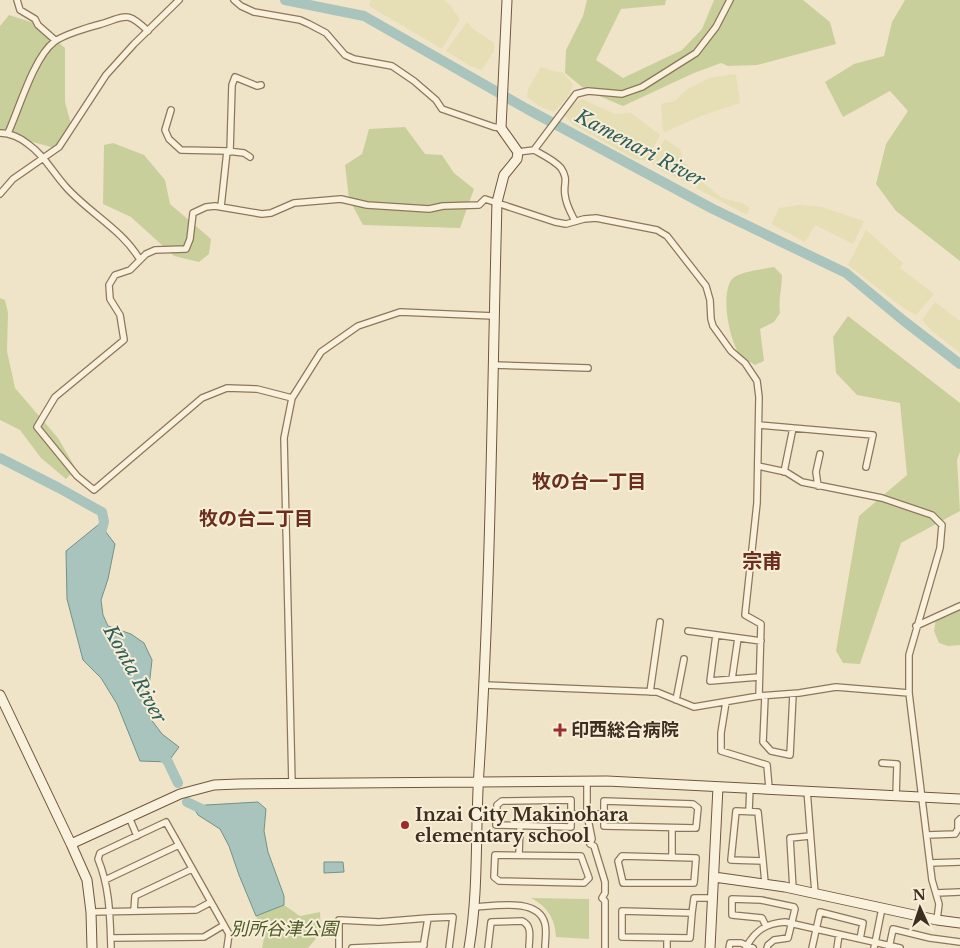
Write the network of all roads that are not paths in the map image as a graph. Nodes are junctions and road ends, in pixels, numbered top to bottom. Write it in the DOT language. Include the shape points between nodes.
graph roads {
  1 [pos="17,0"];
  2 [pos="179,0"];
  3 [pos="234,0"];
  4 [pos="507,0"];
  5 [pos="730,0"];
  6 [pos="148,31"];
  7 [pos="55,40"];
  8 [pos="261,86"];
  9 [pos="171,110"];
  10 [pos="501,128"];
  11 [pos="0,133"];
  12 [pos="8,133"];
  13 [pos="534,150"];
  14 [pos="229,152"];
  15 [pos="518,152"];
  16 [pos="44,157"];
  17 [pos="250,157"];
  18 [pos="0,194"];
  19 [pos="497,202"];
  20 [pos="221,207"];
  21 [pos="575,221"];
  22 [pos="140,260"];
  23 [pos="494,316"];
  24 [pos="493,365"];
  25 [pos="588,368"];
  26 [pos="292,398"];
  27 [pos="758,425"];
  28 [pos="793,428"];
  29 [pos="820,454"];
  30 [pos="758,466"];
  31 [pos="866,467"];
  32 [pos="784,472"];
  33 [pos="818,486"];
  34 [pos="960,606"];
  35 [pos="660,622"];
  36 [pos="916,626"];
  37 [pos="688,631"];
  38 [pos="716,635"];
  39 [pos="738,638"];
  40 [pos="761,642"];
  41 [pos="684,659"];
  42 [pos="760,677"];
  43 [pos="732,679"];
  44 [pos="485,685"];
  45 [pos="650,692"];
  46 [pos="909,693"];
  47 [pos="793,694"];
  48 [pos="0,695"];
  49 [pos="762,696"];
  50 [pos="676,700"];
  51 [pos="726,702"];
  52 [pos="882,762"];
  53 [pos="587,781"];
  54 [pos="478,783"];
  55 [pos="292,784"];
  56 [pos="718,787"];
  57 [pos="750,788"];
  58 [pos="769,788"];
  59 [pos="807,790"];
  60 [pos="896,796"];
  61 [pos="921,797"];
  62 [pos="960,799"];
  63 [pos="749,811"];
  64 [pos="571,814"];
  65 [pos="587,814"];
  66 [pos="604,814"];
  67 [pos="129,817"];
  68 [pos="960,819"];
  69 [pos="520,826"];
  70 [pos="672,828"];
  71 [pos="958,834"];
  72 [pos="927,835"];
  73 [pos="137,836"];
  74 [pos="810,836"];
  75 [pos="71,844"];
  76 [pos="179,845"];
  77 [pos="519,855"];
  78 [pos="672,857"];
  79 [pos="763,861"];
  80 [pos="960,862"];
  81 [pos="930,863"];
  82 [pos="192,869"];
  83 [pos="714,877"];
  84 [pos="105,880"];
  85 [pos="765,883"];
  86 [pos="793,888"];
  87 [pos="960,892"];
  88 [pos="815,893"];
  89 [pos="936,893"];
  90 [pos="713,898"];
  91 [pos="211,902"];
  92 [pos="473,907"];
  93 [pos="882,908"];
  94 [pos="110,911"];
  95 [pos="134,911"];
  96 [pos="91,912"];
  97 [pos="692,912"];
  98 [pos="428,918"];
  99 [pos="937,920"];
  100 [pos="792,922"];
  101 [pos="960,923"];
  102 [pos="224,925"];
  103 [pos="766,926"];
  104 [pos="816,928"];
  105 [pos="840,934"];
  106 [pos="111,938"];
  107 [pos="667,938"];
  108 [pos="860,939"];
  109 [pos="960,942"];
  110 [pos="875,945"];
  111 [pos="423,946"];
  112 [pos="397,947"];
  113 [pos="749,947"];
  114 [pos="889,947"];
  115 [pos="92,948"];
  116 [pos="111,948"];
  117 [pos="227,948"];
  118 [pos="339,948"];
  119 [pos="352,948"];
  120 [pos="449,948"];
  121 [pos="469,948"];
  122 [pos="488,948"];
  123 [pos="529,948"];
  124 [pos="545,948"];
  125 [pos="605,948"];
  126 [pos="666,948"];
  127 [pos="710,948"];
  128 [pos="730,948"];
  129 [pos="767,948"];
  130 [pos="812,948"];
  131 [pos="837,948"];
  132 [pos="900,948"];
  133 [pos="959,948"];
  1 -- 7 [label="street" via="20,10 35,19"];
  2 -- 6 [label="street"];
  3 -- 10 [label="street" via="254,12 309,24 326,33 345,55 392,66 414,81 442,109"];
  4 -- 10 [label="street"];
  5 -- 13 [label="street" via="716,27 696,53 642,87 622,94 588,91 576,94"];
  6 -- 7 [label="street" via="134,18 125,16"];
  6 -- 16 [label="street" via="106,76 66,139"];
  7 -- 12 [label="street" via="36,64"];
  8 -- 14 [label="street" via="234,77"];
  9 -- 14 [label="street" via="165,130 181,150"];
  10 -- 15 [label="street"];
  11 -- 12 [label="street"];
  12 -- 16 [label="street" via="27,142"];
  13 -- 15 [label="street"];
  13 -- 21 [label="street" via="561,169 567,182 564,193 568,209"];
  14 -- 17 [label="street" via="244,153"];
  14 -- 20 [label="street"];
  15 -- 19 [label="street" via="517,159 504,175"];
  16 -- 18 [label="street" via="13,179"];
  16 -- 22 [label="street" via="66,188 122,238"];
  19 -- 20 [label="street" via="485,199 479,205 429,209 367,206 341,199 294,203 262,214"];
  19 -- 21 [label="street" via="555,222 566,224"];
  19 -- 23 [label="street"];
  20 -- 22 [label="street" via="206,207 193,213 186,250 155,250"];
  21 -- 27 [label="street" via="596,218 658,230 667,236 706,286 713,326 757,381"];
  22 -- 26 [label="street" via="130,270 116,275 108,285 110,299 120,315 124,340 55,397 37,427 77,476 94,490 202,398 227,388 257,389"];
  23 -- 24 [label="street"];
  23 -- 26 [label="street" via="400,312 358,326 321,352"];
  24 -- 25 [label="street"];
  24 -- 44 [label="street"];
  26 -- 55 [label="street" via="284,438"];
  27 -- 28 [label="street"];
  27 -- 30 [label="street"];
  28 -- 31 [label="street" via="873,435"];
  28 -- 32 [label="street"];
  29 -- 33 [label="street" via="816,472"];
  30 -- 32 [label="street"];
  30 -- 40 [label="street" via="745,615 761,624"];
  32 -- 33 [label="street"];
  33 -- 36 [label="street" via="882,498 932,515 942,525 940,548"];
  34 -- 36 [label="street"];
  35 -- 45 [label="street"];
  36 -- 46 [label="street" via="909,655"];
  37 -- 38 [label="street"];
  38 -- 39 [label="street"];
  38 -- 43 [label="street" via="710,681"];
  39 -- 40 [label="street"];
  39 -- 43 [label="street"];
  40 -- 42 [label="street"];
  41 -- 50 [label="street"];
  42 -- 43 [label="street"];
  42 -- 49 [label="street"];
  44 -- 45 [label="street"];
  44 -- 54 [label="street"];
  45 -- 50 [label="street"];
  46 -- 47 [label="street" via="836,687"];
  46 -- 61 [label="street"];
  47 -- 49 [label="street"];
  47 -- 49 [label="street" via="790,755 771,751 763,742"];
  48 -- 75 [label="street"];
  49 -- 51 [label="street"];
  50 -- 51 [label="street" via="694,707"];
  51 -- 58 [label="street" via="721,751 767,765"];
  52 -- 60 [label="street" via="897,764"];
  53 -- 54 [label="street"];
  53 -- 56 [label="street"];
  53 -- 65 [label="street"];
  54 -- 55 [label="street"];
  54 -- 92 [label="street"];
  55 -- 67 [label="street" via="214,786 180,794"];
  56 -- 57 [label="street"];
  56 -- 83 [label="street"];
  57 -- 58 [label="street"];
  57 -- 63 [label="street"];
  58 -- 59 [label="street"];
  59 -- 60 [label="street"];
  59 -- 74 [label="street"];
  60 -- 61 [label="street"];
  61 -- 62 [label="street"];
  61 -- 72 [label="street"];
  63 -- 79 [label="street" via="758,812"];
  63 -- 79 [label="street" via="736,811 731,860"];
  64 -- 65 [label="street"];
  64 -- 69 [label="street" via="571,827"];
  64 -- 69 [label="street" via="571,800 502,801 497,805 496,825"];
  65 -- 66 [label="street"];
  65 -- 125 [label="street" via="592,839 597,842 594,846 605,882 605,893 610,897 605,901"];
  66 -- 70 [label="street" via="604,826"];
  66 -- 70 [label="street" via="604,801 694,804 698,808 696,828"];
  67 -- 73 [label="street"];
  67 -- 75 [label="street"];
  68 -- 71 [label="street"];
  69 -- 77 [label="street"];
  70 -- 78 [label="street"];
  71 -- 72 [label="street"];
  72 -- 81 [label="street"];
  73 -- 76 [label="street" via="166,822"];
  73 -- 84 [label="street" via="100,853 98,859"];
  74 -- 86 [label="street" via="790,838"];
  74 -- 88 [label="street"];
  75 -- 96 [label="street" via="86,880"];
  76 -- 82 [label="street"];
  76 -- 84 [label="street"];
  77 -- 77 [label="street" via="580,856 589,878 584,883 499,882 494,877 495,855"];
  78 -- 78 [label="street" via="696,858 694,883 623,883 618,861 622,856"];
  79 -- 85 [label="street"];
  80 -- 81 [label="street"];
  81 -- 89 [label="street"];
  82 -- 91 [label="street"];
  82 -- 95 [label="street" via="134,896"];
  83 -- 85 [label="street"];
  83 -- 90 [label="street"];
  84 -- 94 [label="street"];
  85 -- 86 [label="street"];
  86 -- 88 [label="street"];
  87 -- 89 [label="street"];
  88 -- 93 [label="street"];
  89 -- 99 [label="street" via="939,904"];
  90 -- 97 [label="street" via="694,898"];
  90 -- 127 [label="street"];
  91 -- 95 [label="street" via="196,910"];
  91 -- 102 [label="street"];
  92 -- 121 [label="street"];
  92 -- 124 [label="street" via="523,906 535,909 545,923"];
  93 -- 99 [label="street"];
  93 -- 110 [label="street"];
  94 -- 95 [label="street"];
  94 -- 96 [label="street"];
  94 -- 106 [label="street"];
  96 -- 115 [label="street"];
  97 -- 107 [label="street" via="690,938"];
  97 -- 107 [label="street" via="622,911 622,937"];
  98 -- 111 [label="street"];
  98 -- 118 [label="street" via="379,922 339,920"];
  98 -- 120 [label="street" via="453,917"];
  99 -- 101 [label="street"];
  100 -- 103 [label="street"];
  100 -- 103 [label="street" via="794,907 761,900 732,899 732,915 762,918"];
  100 -- 104 [label="street"];
  100 -- 129 [label="street" via="788,938 774,940"];
  102 -- 106 [label="street" via="204,937"];
  102 -- 117 [label="street" via="229,934"];
  103 -- 113 [label="street" via="757,931"];
  104 -- 105 [label="street"];
  104 -- 108 [label="street" via="820,912 863,923"];
  104 -- 130 [label="street"];
  105 -- 108 [label="street"];
  105 -- 131 [label="street"];
  106 -- 116 [label="street"];
  107 -- 126 [label="street"];
  108 -- 110 [label="street"];
  109 -- 114 [label="street" via="893,929"];
  109 -- 133 [label="street"];
  110 -- 114 [label="street"];
  111 -- 112 [label="street"];
  112 -- 119 [label="street"];
  113 -- 128 [label="street" via="730,943"];
  114 -- 132 [label="street"];
  122 -- 123 [label="street" via="491,922 522,921 530,929"];
}
